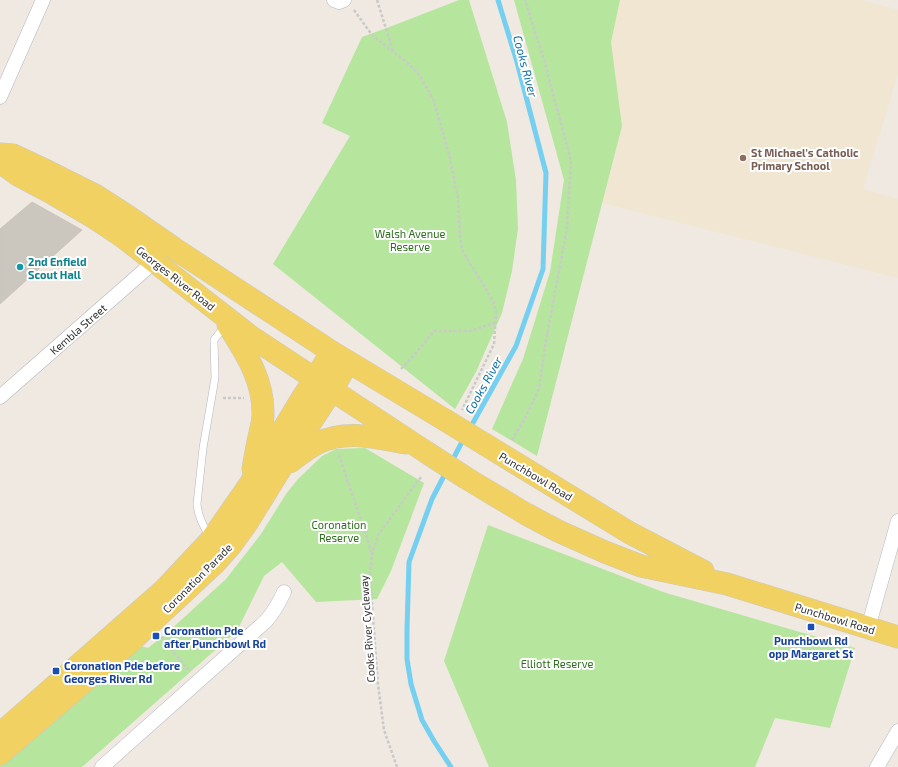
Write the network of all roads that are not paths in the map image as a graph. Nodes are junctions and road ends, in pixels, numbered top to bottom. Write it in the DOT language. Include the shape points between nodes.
graph roads {
  1 [pos="43,0"];
  2 [pos="334,0"];
  3 [pos="347,3"];
  4 [pos="0,97"];
  5 [pos="0,154"];
  6 [pos="0,162"];
  7 [pos="156,261"];
  8 [pos="211,305"];
  9 [pos="226,324"];
  10 [pos="340,357"];
  11 [pos="331,390"];
  12 [pos="0,397"];
  13 [pos="421,449"];
  14 [pos="281,468"];
  15 [pos="250,484"];
  16 [pos="898,521"];
  17 [pos="211,540"];
  18 [pos="727,584"];
  19 [pos="284,592"];
  20 [pos="868,628"];
  21 [pos="898,637"];
  22 [pos="898,731"];
  23 [pos="0,734"];
  24 [pos="0,754"];
  25 [pos="102,767"];
  26 [pos="877,767"];
  1 -- 4 [label="street"];
  2 -- 3 [label="street"];
  5 -- 10 [label="main road, Georges River Road" via="13,156 95,195"];
  6 -- 7 [label="main road, Georges River Road" via="99,221"];
  7 -- 8 [label="main road, Georges River Road"];
  7 -- 12 [label="street, Kembla Street"];
  8 -- 9 [label="main road"];
  8 -- 11 [label="main road, Georges River Road" via="250,336"];
  9 -- 15 [label="main road" via="251,364 262,396 263,416"];
  9 -- 17 [label="lane, Coronation Parade" via="214,340 215,378 203,448 198,504 200,518"];
  10 -- 11 [label="main road, Coronation Parade"];
  10 -- 18 [label="main road, Punchbowl Road, bridge" via="389,386 453,416 486,445 630,533"];
  11 -- 13 [label="main road, Punchbowl Road"];
  11 -- 14 [label="main road, Coronation Parade"];
  11 -- 15 [label="main road, Coronation Parade"];
  13 -- 14 [label="main road" via="369,436 335,437 318,443"];
  13 -- 18 [label="main road, Punchbowl Road, bridge" via="526,514 605,552 641,566"];
  14 -- 24 [label="main road, Coronation Parade" via="247,523 215,563 127,646"];
  15 -- 17 [label="main road, Coronation Parade"];
  16 -- 20 [label="street"];
  17 -- 23 [label="main road, Coronation Parade" via="164,590"];
  18 -- 20 [label="main road, Punchbowl Road"];
  19 -- 25 [label="street" via="278,606 266,622"];
  20 -- 21 [label="main road, Punchbowl Road"];
  22 -- 26 [label="street"];
}
